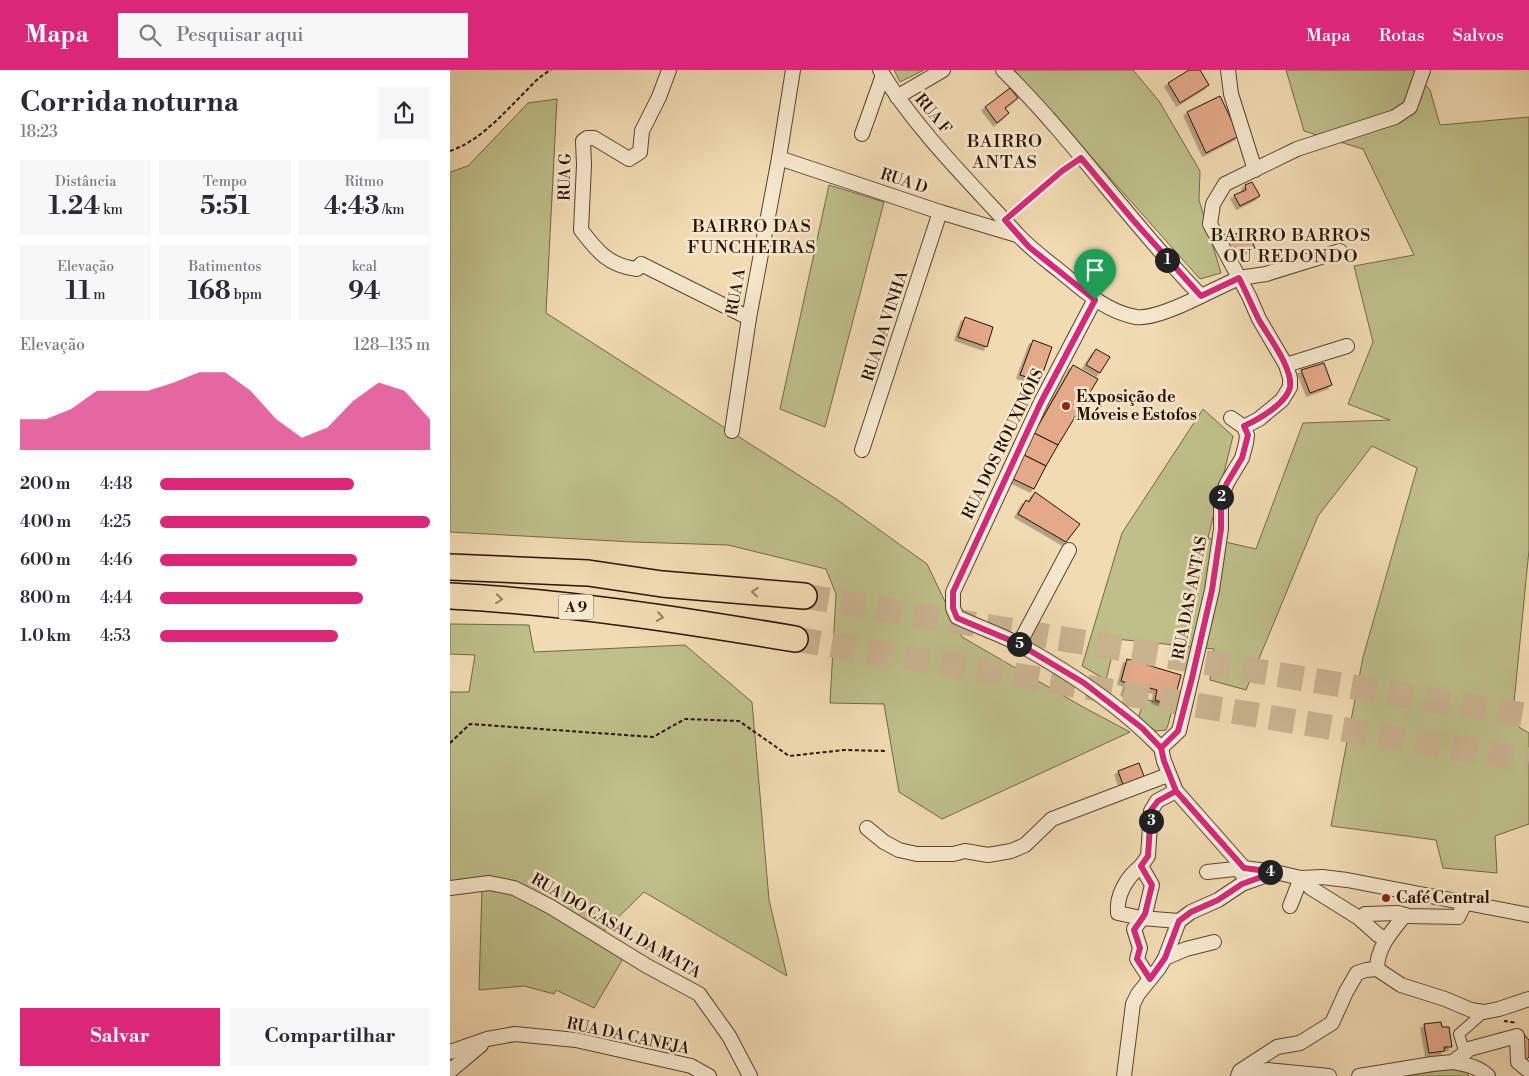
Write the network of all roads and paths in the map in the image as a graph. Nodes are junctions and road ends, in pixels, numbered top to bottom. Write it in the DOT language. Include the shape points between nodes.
graph roads {
  1 [pos="551,70"];
  2 [pos="669,70"];
  3 [pos="793,70"];
  4 [pos="943,70"];
  5 [pos="1003,70"];
  6 [pos="1228,70"];
  7 [pos="1423,70"];
  8 [pos="882,73"];
  9 [pos="897,97"];
  10 [pos="862,134"];
  11 [pos="450,151"];
  12 [pos="779,158"];
  13 [pos="1081,158"];
  14 [pos="1255,170"];
  15 [pos="940,212"];
  16 [pos="1005,220"];
  17 [pos="1018,235"];
  18 [pos="1340,251"];
  19 [pos="1239,278"];
  20 [pos="1201,296"];
  21 [pos="1095,300"];
  22 [pos="749,318"];
  23 [pos="1347,346"];
  24 [pos="1286,365"];
  25 [pos="1231,418"];
  26 [pos="1244,426"];
  27 [pos="732,431"];
  28 [pos="862,450"];
  29 [pos="1070,550"];
  30 [pos="450,554"];
  31 [pos="450,567"];
  32 [pos="682,585"];
  33 [pos="450,596"];
  34 [pos="804,596"];
  35 [pos="795,639"];
  36 [pos="1019,644"];
  37 [pos="450,743"];
  38 [pos="1161,748"];
  39 [pos="887,751"];
  40 [pos="1168,775"];
  41 [pos="1176,791"];
  42 [pos="867,828"];
  43 [pos="1141,866"];
  44 [pos="1244,868"];
  45 [pos="1207,872"];
  46 [pos="1275,872"];
  47 [pos="1300,878"];
  48 [pos="450,888"];
  49 [pos="1233,891"];
  50 [pos="1465,904"];
  51 [pos="1290,906"];
  52 [pos="1405,915"];
  53 [pos="1529,915"];
  54 [pos="1141,918"];
  55 [pos="1361,920"];
  56 [pos="1179,921"];
  57 [pos="1386,939"];
  58 [pos="1214,942"];
  59 [pos="1165,958"];
  60 [pos="1377,969"];
  61 [pos="1150,979"];
  62 [pos="1529,999"];
  63 [pos="1484,1012"];
  64 [pos="487,1039"];
  65 [pos="450,1052"];
  66 [pos="1465,1054"];
  67 [pos="1453,1062"];
  68 [pos="450,1071"];
  69 [pos="1529,1071"];
  70 [pos="709,1076"];
  71 [pos="750,1076"];
  72 [pos="1124,1076"];
  73 [pos="1238,1076"];
  74 [pos="1249,1076"];
  75 [pos="1329,1076"];
  76 [pos="1359,1076"];
  77 [pos="1488,1076"];
  1 -- 11 [label="path" via="541,75 479,136"];
  2 -- 22 [label="street, RUA G" via="660,97 642,131 640,152 629,159 594,138 583,141 581,230 606,258 624,268 638,269 641,264"];
  3 -- 12 [label="street, RUA A"];
  4 -- 9 [label="street"];
  5 -- 13 [label="street"];
  6 -- 14 [label="street" via="1231,94"];
  7 -- 14 [label="street" via="1410,108 1395,117 1297,149"];
  8 -- 9 [label="street, RUA F"];
  8 -- 10 [label="street"];
  9 -- 16 [label="street, RUA F" via="919,127"];
  12 -- 15 [label="street, RUA D"];
  12 -- 22 [label="street, RUA A"];
  13 -- 16 [label="path"];
  13 -- 20 [label="street"];
  14 -- 19 [label="street" via="1225,184 1213,204 1210,224"];
  15 -- 17 [label="street, RUA D"];
  15 -- 28 [label="street, RUA DA VINHA"];
  16 -- 17 [label="street, RUA F"];
  17 -- 21 [label="street, RUA F"];
  18 -- 19 [label="street, RUA F" via="1266,274"];
  19 -- 20 [label="street, RUA F"];
  19 -- 24 [label="street"];
  20 -- 21 [label="street, RUA F" via="1154,316 1136,317"];
  21 -- 36 [label="street, RUA DOS ROUXINÓIS" via="1041,402 953,592 957,618"];
  22 -- 27 [label="street, RUA A"];
  23 -- 24 [label="street"];
  24 -- 26 [label="street" via="1290,387 1282,400 1259,419"];
  25 -- 26 [label="street"];
  26 -- 38 [label="street, RUA DAS ANTAS" via="1248,435 1242,458 1221,498 1221,529 1212,590 1192,678 1178,731"];
  29 -- 36 [label="street"];
  30 -- 32 [label="highway" via="576,560 634,571"];
  31 -- 32 [label="highway, A 9" via="588,573"];
  34 -- 32 [label="highway, A 9, one-way"];
  33 -- 35 [label="highway, A 9, one-way" via="622,612"];
  36 -- 38 [label="street" via="1084,683 1142,728"];
  37 -- 39 [label="path" via="470,724 653,737 685,719 739,721 789,756 844,750"];
  38 -- 40 [label="street"];
  40 -- 41 [label="street"];
  40 -- 42 [label="street" via="1052,819 1025,845 988,855 965,851 917,854 899,850"];
  41 -- 43 [label="street" via="1158,801 1151,810 1148,856"];
  41 -- 44 [label="street"];
  43 -- 54 [label="street" via="1152,885 1145,914"];
  43 -- 54 [label="street" via="1122,890 1118,913"];
  44 -- 45 [label="street"];
  44 -- 46 [label="street"];
  44 -- 49 [label="street"];
  46 -- 47 [label="street"];
  46 -- 49 [label="street" via="1242,884"];
  47 -- 50 [label="street" via="1347,880"];
  47 -- 51 [label="street"];
  47 -- 55 [label="street"];
  48 -- 71 [label="street, RUA DO CASAL DA MATA" via="489,883 514,888 700,994 729,1036"];
  49 -- 56 [label="street"];
  50 -- 52 [label="street" via="1458,917"];
  50 -- 53 [label="street"];
  52 -- 55 [label="street" via="1365,914"];
  52 -- 57 [label="street"];
  54 -- 56 [label="street"];
  54 -- 61 [label="street" via="1134,930 1140,948 1137,959"];
  55 -- 57 [label="street"];
  56 -- 59 [label="street"];
  57 -- 60 [label="street" via="1377,958"];
  58 -- 59 [label="street" via="1186,948"];
  59 -- 61 [label="street"];
  60 -- 63 [label="street" via="1401,985"];
  60 -- 73 [label="street" via="1358,974 1332,1023 1300,1043 1277,1047 1240,1071"];
  61 -- 72 [label="street" via="1133,1004"];
  62 -- 63 [label="street"];
  63 -- 66 [label="street" via="1459,1034"];
  64 -- 65 [label="street, RUA DA CANEJA"];
  64 -- 68 [label="street"];
  64 -- 70 [label="street, RUA DA CANEJA" via="515,1034 576,1040 691,1066"];
  66 -- 67 [label="street"];
  66 -- 69 [label="street" via="1469,1049 1517,1036 1518,1062"];
  67 -- 76 [label="street"];
  67 -- 77 [label="street" via="1470,1065"];
  74 -- 75 [label="street" via="1268,1070"];
}
